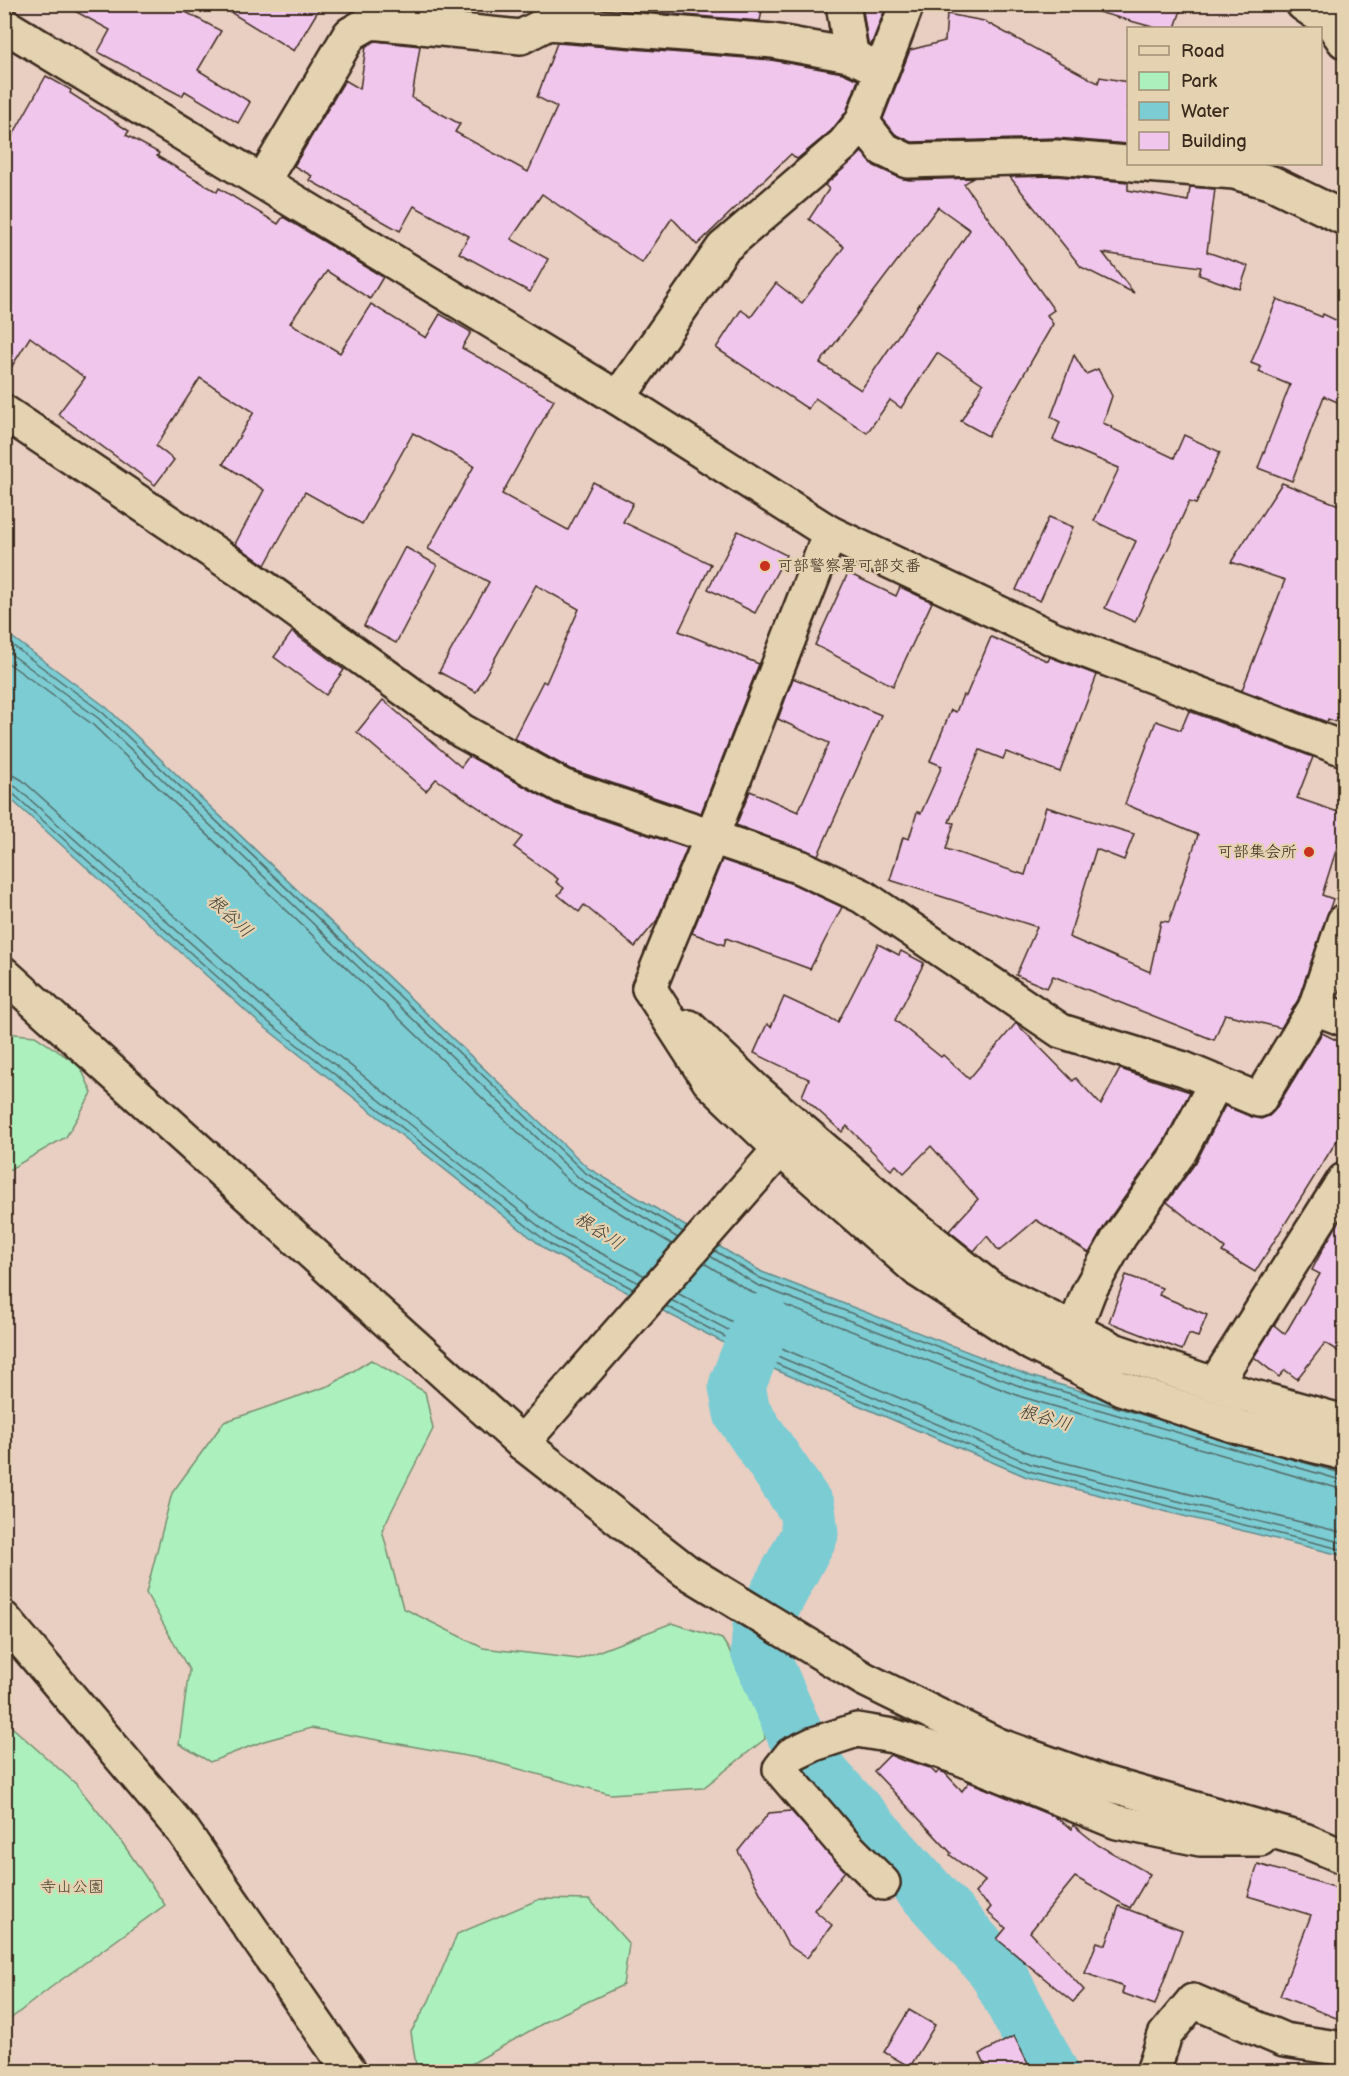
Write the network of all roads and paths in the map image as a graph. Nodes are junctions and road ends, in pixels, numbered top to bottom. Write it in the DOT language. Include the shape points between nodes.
graph roads {
  1 [pos="843,4"];
  2 [pos="907,4"];
  3 [pos="1303,4"];
  4 [pos="4,25"];
  5 [pos="1344,41"];
  6 [pos="849,55"];
  7 [pos="882,70"];
  8 [pos="862,122"];
  9 [pos="1127,163"];
  10 [pos="1147,165"];
  11 [pos="262,181"];
  12 [pos="1344,218"];
  13 [pos="618,398"];
  14 [pos="4,412"];
  15 [pos="830,533"];
  16 [pos="1344,749"];
  17 [pos="712,836"];
  18 [pos="1344,921"];
  19 [pos="4,974"];
  20 [pos="649,988"];
  21 [pos="1330,1013"];
  22 [pos="1216,1082"];
  23 [pos="771,1158"];
  24 [pos="1344,1180"];
  25 [pos="1074,1330"];
  26 [pos="1215,1384"];
  27 [pos="1344,1422"];
  28 [pos="527,1436"];
  29 [pos="1344,1453"];
  30 [pos="4,1619"];
  31 [pos="1304,1840"];
  32 [pos="1344,1857"];
  33 [pos="883,1883"];
  34 [pos="1344,2049"];
  35 [pos="350,2072"];
  36 [pos="1153,2072"];
  1 -- 6 [label="street"];
  2 -- 7 [label="street"];
  3 -- 5 [label="street" via="1333,25"];
  4 -- 11 [label="street"];
  6 -- 7 [label="street"];
  6 -- 11 [label="street" via="773,40 548,23 520,37 371,22 350,34"];
  7 -- 8 [label="street"];
  8 -- 9 [label="street" via="883,149 908,161 1056,157"];
  8 -- 13 [label="street" via="844,144 723,248"];
  10 -- 12 [label="street" via="1234,171 1272,183"];
  11 -- 13 [label="street"];
  13 -- 15 [label="street"];
  14 -- 17 [label="street" via="240,570 462,731 562,786"];
  15 -- 16 [label="street" via="1052,638"];
  15 -- 17 [label="street"];
  17 -- 20 [label="street"];
  17 -- 22 [label="street" via="800,867 861,896 1061,1031"];
  18 -- 21 [label="street"];
  19 -- 28 [label="street"];
  20 -- 23 [label="street" via="709,1081"];
  20 -- 25 [label="street" via="754,1089 981,1281"];
  21 -- 22 [label="street" via="1259,1100"];
  22 -- 25 [label="street" via="1179,1153 1120,1236 1089,1291"];
  23 -- 28 [label="street"];
  23 -- 29 [label="street" via="919,1271 1032,1344 1121,1388 1239,1427"];
  24 -- 26 [label="street"];
  25 -- 26 [label="street" via="1116,1351"];
  26 -- 27 [label="street"];
  28 -- 31 [label="street" via="686,1571 864,1679 998,1745 1101,1782"];
  30 -- 35 [label="street" via="184,1832"];
  31 -- 32 [label="street"];
  31 -- 33 [label="street" via="1200,1839 1117,1822 960,1758 894,1736 857,1730 802,1749 780,1769 841,1841"];
  34 -- 36 [label="street" via="1284,2040 1193,2001 1165,2035"];
}
